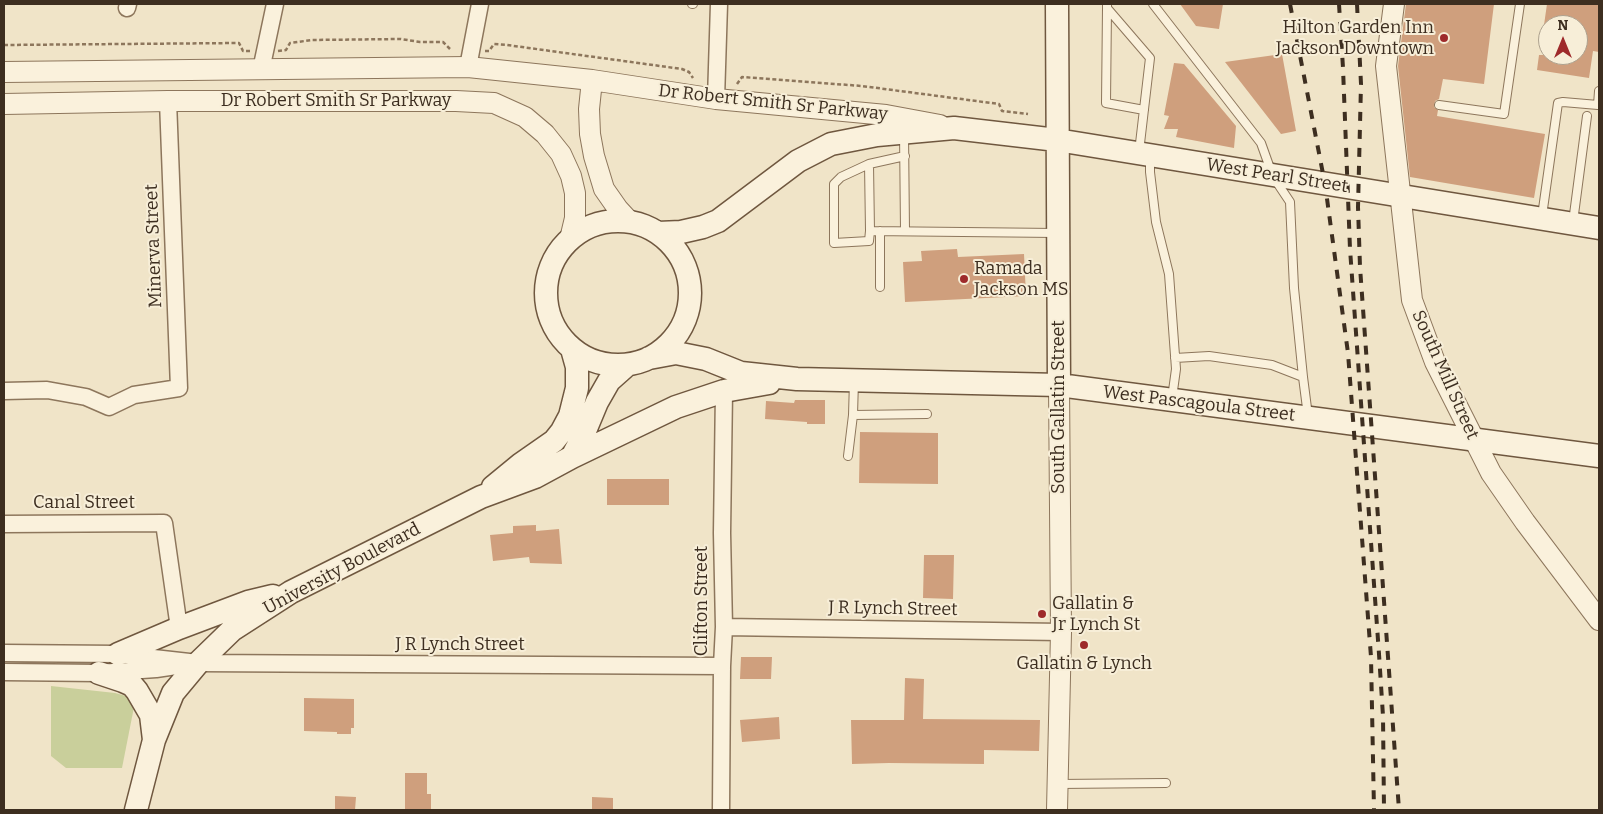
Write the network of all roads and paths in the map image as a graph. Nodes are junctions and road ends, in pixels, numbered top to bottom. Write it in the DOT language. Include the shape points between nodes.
graph roads {
  1 [pos="275,4"];
  2 [pos="480,4"];
  3 [pos="719,4"];
  4 [pos="1057,4"];
  5 [pos="1153,4"];
  6 [pos="1394,4"];
  7 [pos="1520,4"];
  8 [pos="1107,6"];
  9 [pos="4,46"];
  10 [pos="454,50"];
  11 [pos="252,51"];
  12 [pos="271,51"];
  13 [pos="473,59"];
  14 [pos="260,70"];
  15 [pos="4,72"];
  16 [pos="592,80"];
  17 [pos="700,80"];
  18 [pos="731,84"];
  19 [pos="1599,91"];
  20 [pos="716,99"];
  21 [pos="168,101"];
  22 [pos="4,104"];
  23 [pos="1439,105"];
  24 [pos="1144,110"];
  25 [pos="1028,114"];
  26 [pos="1587,116"];
  27 [pos="954,128"];
  28 [pos="904,132"];
  29 [pos="1057,140"];
  30 [pos="1144,155"];
  31 [pos="905,156"];
  32 [pos="869,164"];
  33 [pos="1273,175"];
  34 [pos="1400,195"];
  35 [pos="1542,218"];
  36 [pos="630,222"];
  37 [pos="1573,224"];
  38 [pos="1599,228"];
  39 [pos="870,231"];
  40 [pos="880,231"];
  41 [pos="905,231"];
  42 [pos="1058,232"];
  43 [pos="658,233"];
  44 [pos="570,239"];
  45 [pos="880,287"];
  46 [pos="572,350"];
  47 [pos="649,358"];
  48 [pos="1175,358"];
  49 [pos="627,365"];
  50 [pos="1304,377"];
  51 [pos="797,378"];
  52 [pos="854,379"];
  53 [pos="1059,385"];
  54 [pos="4,391"];
  55 [pos="724,391"];
  56 [pos="1172,400"];
  57 [pos="853,414"];
  58 [pos="927,414"];
  59 [pos="1309,418"];
  60 [pos="1473,440"];
  61 [pos="848,456"];
  62 [pos="1599,456"];
  63 [pos="572,457"];
  64 [pos="481,497"];
  65 [pos="4,524"];
  66 [pos="291,592"];
  67 [pos="1599,620"];
  68 [pos="724,627"];
  69 [pos="179,628"];
  70 [pos="1061,632"];
  71 [pos="4,654"];
  72 [pos="118,654"];
  73 [pos="198,663"];
  74 [pos="722,666"];
  75 [pos="4,672"];
  76 [pos="99,673"];
  77 [pos="154,740"];
  78 [pos="1166,783"];
  79 [pos="1058,784"];
  80 [pos="136,810"];
  81 [pos="721,810"];
  82 [pos="1057,810"];
  1 -- 14 [label="street"];
  2 -- 13 [label="street"];
  3 -- 20 [label="street"];
  4 -- 29 [label="main road, South Gallatin Street"];
  5 -- 33 [label="lane" via="1261,143"];
  6 -- 34 [label="street, South Mill Street" via="1386,66 1394,102"];
  7 -- 23 [label="lane" via="1504,114"];
  8 -- 24 [label="lane" via="1150,58"];
  8 -- 24 [label="lane" via="1106,103"];
  9 -- 11 [label="path" via="239,43 243,51"];
  10 -- 12 [label="path" via="448,49 443,42 312,40 290,43 286,50"];
  13 -- 14 [label="street, Dr Robert Smith Sr Parkway"];
  13 -- 16 [label="street, Dr Robert Smith Sr Parkway"];
  13 -- 17 [label="path" via="489,51 494,44 506,45 682,69 693,79"];
  14 -- 15 [label="street, Dr Robert Smith Sr Parkway"];
  16 -- 20 [label="street, Dr Robert Smith Sr Parkway"];
  16 -- 36 [label="street" via="589,109 594,156 604,189"];
  18 -- 25 [label="path" via="738,84 742,77 862,86 998,104 1002,111"];
  19 -- 35 [label="lane" via="1598,105 1558,103"];
  20 -- 27 [label="street, Dr Robert Smith Sr Parkway" via="886,115"];
  21 -- 22 [label="street, Dr Robert Smith Sr Parkway"];
  21 -- 44 [label="street, Dr Robert Smith Sr Parkway" via="494,103 525,117 561,154 575,193 576,218"];
  21 -- 54 [label="street, Minerva Street" via="179,388 134,395 109,407 86,397 47,390"];
  24 -- 30 [label="lane"];
  26 -- 37 [label="lane"];
  27 -- 28 [label="main road"];
  27 -- 29 [label="main road, West Pearl Street"];
  28 -- 31 [label="lane"];
  28 -- 43 [label="main road" via="831,144 798,161 718,220 681,232"];
  29 -- 30 [label="main road, West Pearl Street"];
  29 -- 42 [label="main road, South Gallatin Street"];
  30 -- 33 [label="main road, West Pearl Street"];
  30 -- 48 [label="lane" via="1169,274"];
  31 -- 32 [label="lane"];
  31 -- 41 [label="lane"];
  32 -- 39 [label="lane"];
  32 -- 39 [label="lane" via="834,184 834,242 869,241"];
  33 -- 34 [label="main road, West Pearl Street"];
  33 -- 50 [label="lane" via="1290,202 1294,288"];
  34 -- 35 [label="main road, West Pearl Street"];
  34 -- 60 [label="street, South Mill Street" via="1412,300 1435,362"];
  35 -- 37 [label="main road, West Pearl Street"];
  36 -- 43 [label="main road"];
  36 -- 44 [label="main road" via="612,221 591,226"];
  37 -- 38 [label="main road, West Pearl Street"];
  39 -- 40 [label="lane"];
  40 -- 41 [label="lane"];
  40 -- 45 [label="lane"];
  41 -- 42 [label="lane"];
  42 -- 53 [label="main road, South Gallatin Street"];
  43 -- 47 [label="main road" via="679,254 687,271 690,303 680,329 662,350"];
  44 -- 46 [label="main road" via="550,266 545,289 547,310 554,328"];
  46 -- 49 [label="main road" via="610,365"];
  46 -- 64 [label="main road, University Boulevard" via="577,367 577,388 570,416 562,431 554,441"];
  47 -- 49 [label="main road"];
  47 -- 51 [label="main road, West Pascagoula Street" via="676,353 741,373"];
  48 -- 50 [label="lane" via="1209,356 1272,365"];
  48 -- 56 [label="lane"];
  49 -- 63 [label="main road" via="609,382 597,402"];
  50 -- 59 [label="lane"];
  51 -- 52 [label="main road, West Pascagoula Street"];
  51 -- 55 [label="main road, West Pascagoula Street"];
  52 -- 53 [label="main road, West Pascagoula Street"];
  52 -- 57 [label="lane"];
  53 -- 56 [label="main road, West Pascagoula Street"];
  53 -- 70 [label="street, South Gallatin Street"];
  55 -- 63 [label="main road, West Pascagoula Street" via="676,407"];
  55 -- 68 [label="street, Clifton Street"];
  56 -- 59 [label="main road, West Pascagoula Street"];
  57 -- 58 [label="lane"];
  57 -- 61 [label="lane"];
  59 -- 60 [label="main road, West Pascagoula Street"];
  60 -- 62 [label="main road, West Pascagoula Street"];
  60 -- 67 [label="street, South Mill Street" via="1490,473"];
  63 -- 64 [label="main road, University Boulevard" via="535,477"];
  64 -- 66 [label="main road, University Boulevard"];
  65 -- 69 [label="street, Canal Street" via="164,523"];
  66 -- 69 [label="main road" via="248,602"];
  66 -- 73 [label="main road, University Boulevard" via="232,630"];
  68 -- 70 [label="street, J R Lynch Street"];
  68 -- 74 [label="street, Clifton Street"];
  69 -- 72 [label="main road"];
  70 -- 79 [label="street, South Gallatin Street"];
  71 -- 72 [label="street, J R Lynch Street"];
  72 -- 73 [label="street, J R Lynch Street"];
  73 -- 74 [label="street, J R Lynch Street"];
  73 -- 76 [label="street, J R Lynch Street" via="156,670"];
  73 -- 77 [label="main road, University Boulevard" via="173,693"];
  74 -- 81 [label="street, Clifton Street"];
  75 -- 76 [label="street, J R Lynch Street"];
  76 -- 77 [label="main road" via="132,685 137,691 151,715"];
  77 -- 80 [label="main road, University Boulevard"];
  78 -- 79 [label="lane"];
  79 -- 82 [label="street, South Gallatin Street"];
}
